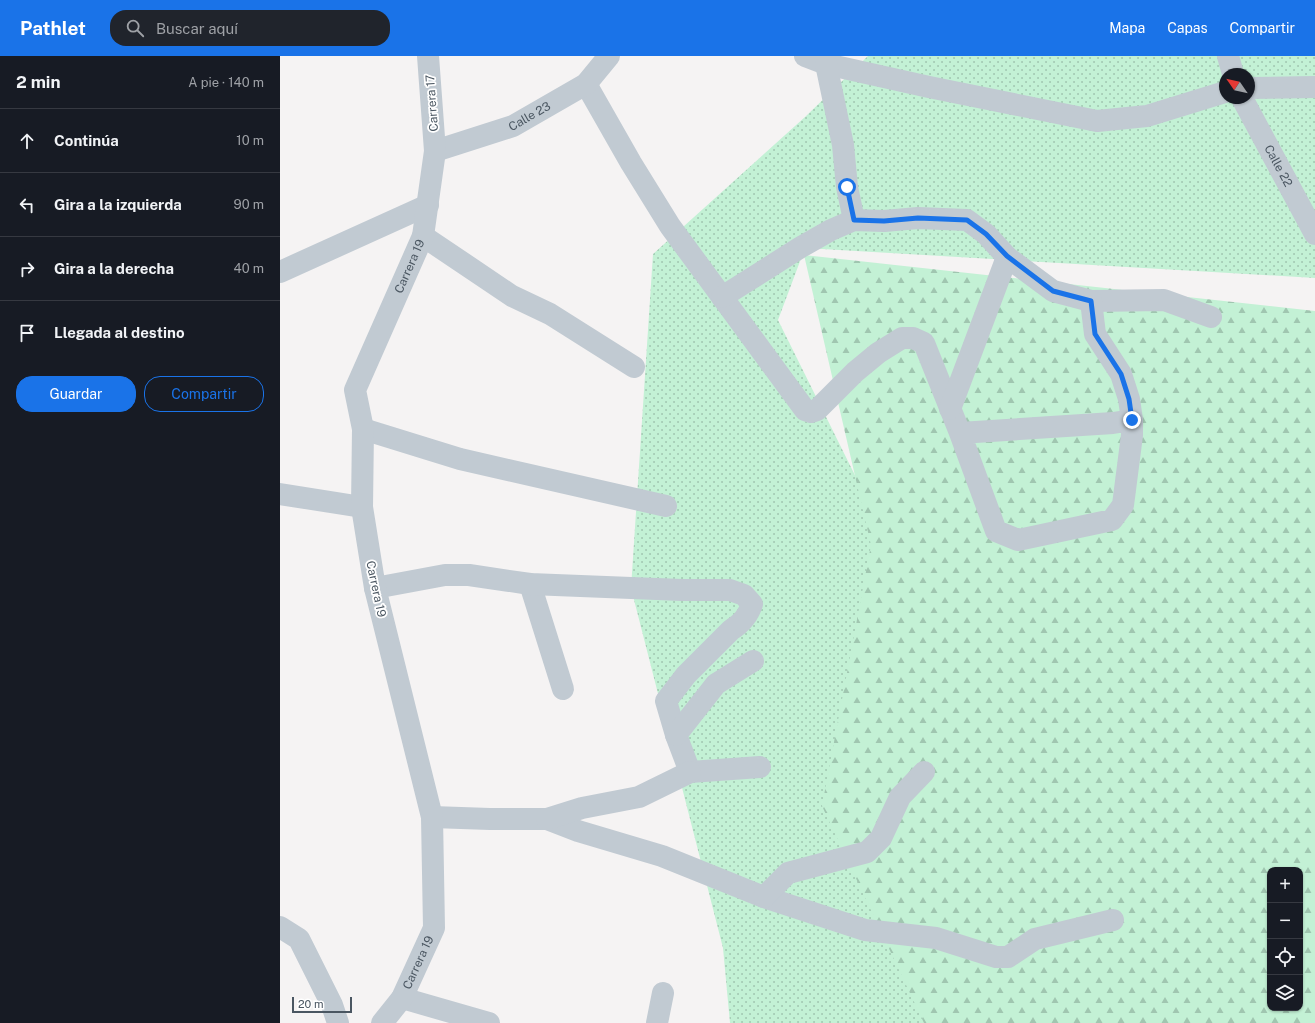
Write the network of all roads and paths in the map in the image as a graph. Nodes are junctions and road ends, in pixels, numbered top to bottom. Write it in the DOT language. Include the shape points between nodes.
graph roads {
  1 [pos="428,56"];
  2 [pos="609,56"];
  3 [pos="805,56"];
  4 [pos="1228,56"];
  5 [pos="826,64"];
  6 [pos="1231,68"];
  7 [pos="586,84"];
  8 [pos="1315,87"];
  9 [pos="1255,88"];
  10 [pos="1219,94"];
  11 [pos="1246,104"];
  12 [pos="435,151"];
  13 [pos="428,205"];
  14 [pos="1309,211"];
  15 [pos="854,220"];
  16 [pos="1315,234"];
  17 [pos="423,236"];
  18 [pos="1007,256"];
  19 [pos="280,272"];
  20 [pos="722,297"];
  21 [pos="1091,301"];
  22 [pos="1211,317"];
  23 [pos="634,367"];
  24 [pos="950,409"];
  25 [pos="1132,420"];
  26 [pos="363,429"];
  27 [pos="960,433"];
  28 [pos="280,494"];
  29 [pos="666,506"];
  30 [pos="362,507"];
  31 [pos="530,584"];
  32 [pos="375,588"];
  33 [pos="753,661"];
  34 [pos="563,688"];
  35 [pos="676,735"];
  36 [pos="760,767"];
  37 [pos="690,772"];
  38 [pos="924,772"];
  39 [pos="432,817"];
  40 [pos="548,819"];
  41 [pos="764,897"];
  42 [pos="1113,920"];
  43 [pos="280,928"];
  44 [pos="663,993"];
  45 [pos="402,998"];
  46 [pos="338,1023"];
  47 [pos="382,1023"];
  48 [pos="488,1023"];
  49 [pos="657,1023"];
  1 -- 12 [label="street, Carrera 17"];
  2 -- 7 [label="street, Calle 23"];
  3 -- 5 [label="street"];
  4 -- 6 [label="street"];
  5 -- 10 [label="street" via="1097,121 1147,116"];
  5 -- 15 [label="street" via="843,145 847,187"];
  7 -- 12 [label="street, Calle 23" via="513,126"];
  7 -- 20 [label="street" via="670,226"];
  8 -- 9 [label="street"];
  11 -- 14 [label="street, Calle 22"];
  12 -- 13 [label="street, Carrera 19"];
  13 -- 17 [label="street, Carrera 19"];
  13 -- 19 [label="street"];
  14 -- 16 [label="street, Calle 22"];
  15 -- 18 [label="street" via="967,220 986,234"];
  15 -- 20 [label="street" via="801,247"];
  17 -- 23 [label="street" via="512,296 550,314"];
  17 -- 26 [label="street, Carrera 19" via="355,390"];
  18 -- 21 [label="street" via="1053,291"];
  18 -- 24 [label="street"];
  20 -- 24 [label="street" via="805,410 817,410 855,372 902,338 913,338 924,343"];
  21 -- 22 [label="street" via="1164,300"];
  21 -- 25 [label="street" via="1095,334 1121,374"];
  24 -- 27 [label="street"];
  25 -- 27 [label="street"];
  25 -- 27 [label="street" via="1123,505 1112,520 1018,540 996,531"];
  26 -- 29 [label="street" via="460,459"];
  26 -- 30 [label="street, Carrera 19"];
  28 -- 30 [label="street"];
  30 -- 32 [label="street, Carrera 19"];
  31 -- 32 [label="street" via="469,575 445,575"];
  31 -- 34 [label="street"];
  31 -- 35 [label="street" via="730,590 744,595 752,604 748,615 686,675 666,701"];
  32 -- 39 [label="street, Carrera 19"];
  33 -- 35 [label="street" via="716,684"];
  35 -- 37 [label="street"];
  36 -- 37 [label="street"];
  37 -- 40 [label="street" via="638,797 582,808"];
  38 -- 41 [label="street" via="900,797 881,838 866,852 788,874"];
  39 -- 40 [label="street"];
  39 -- 45 [label="street, Carrera 19" via="434,928"];
  40 -- 41 [label="street" via="578,831 662,856"];
  41 -- 42 [label="street" via="865,930 936,938 996,956 1008,957 1035,939"];
  43 -- 46 [label="street" via="299,939 332,1005"];
  44 -- 49 [label="street"];
  45 -- 47 [label="street, Carrera 19"];
  45 -- 48 [label="street"];
}
